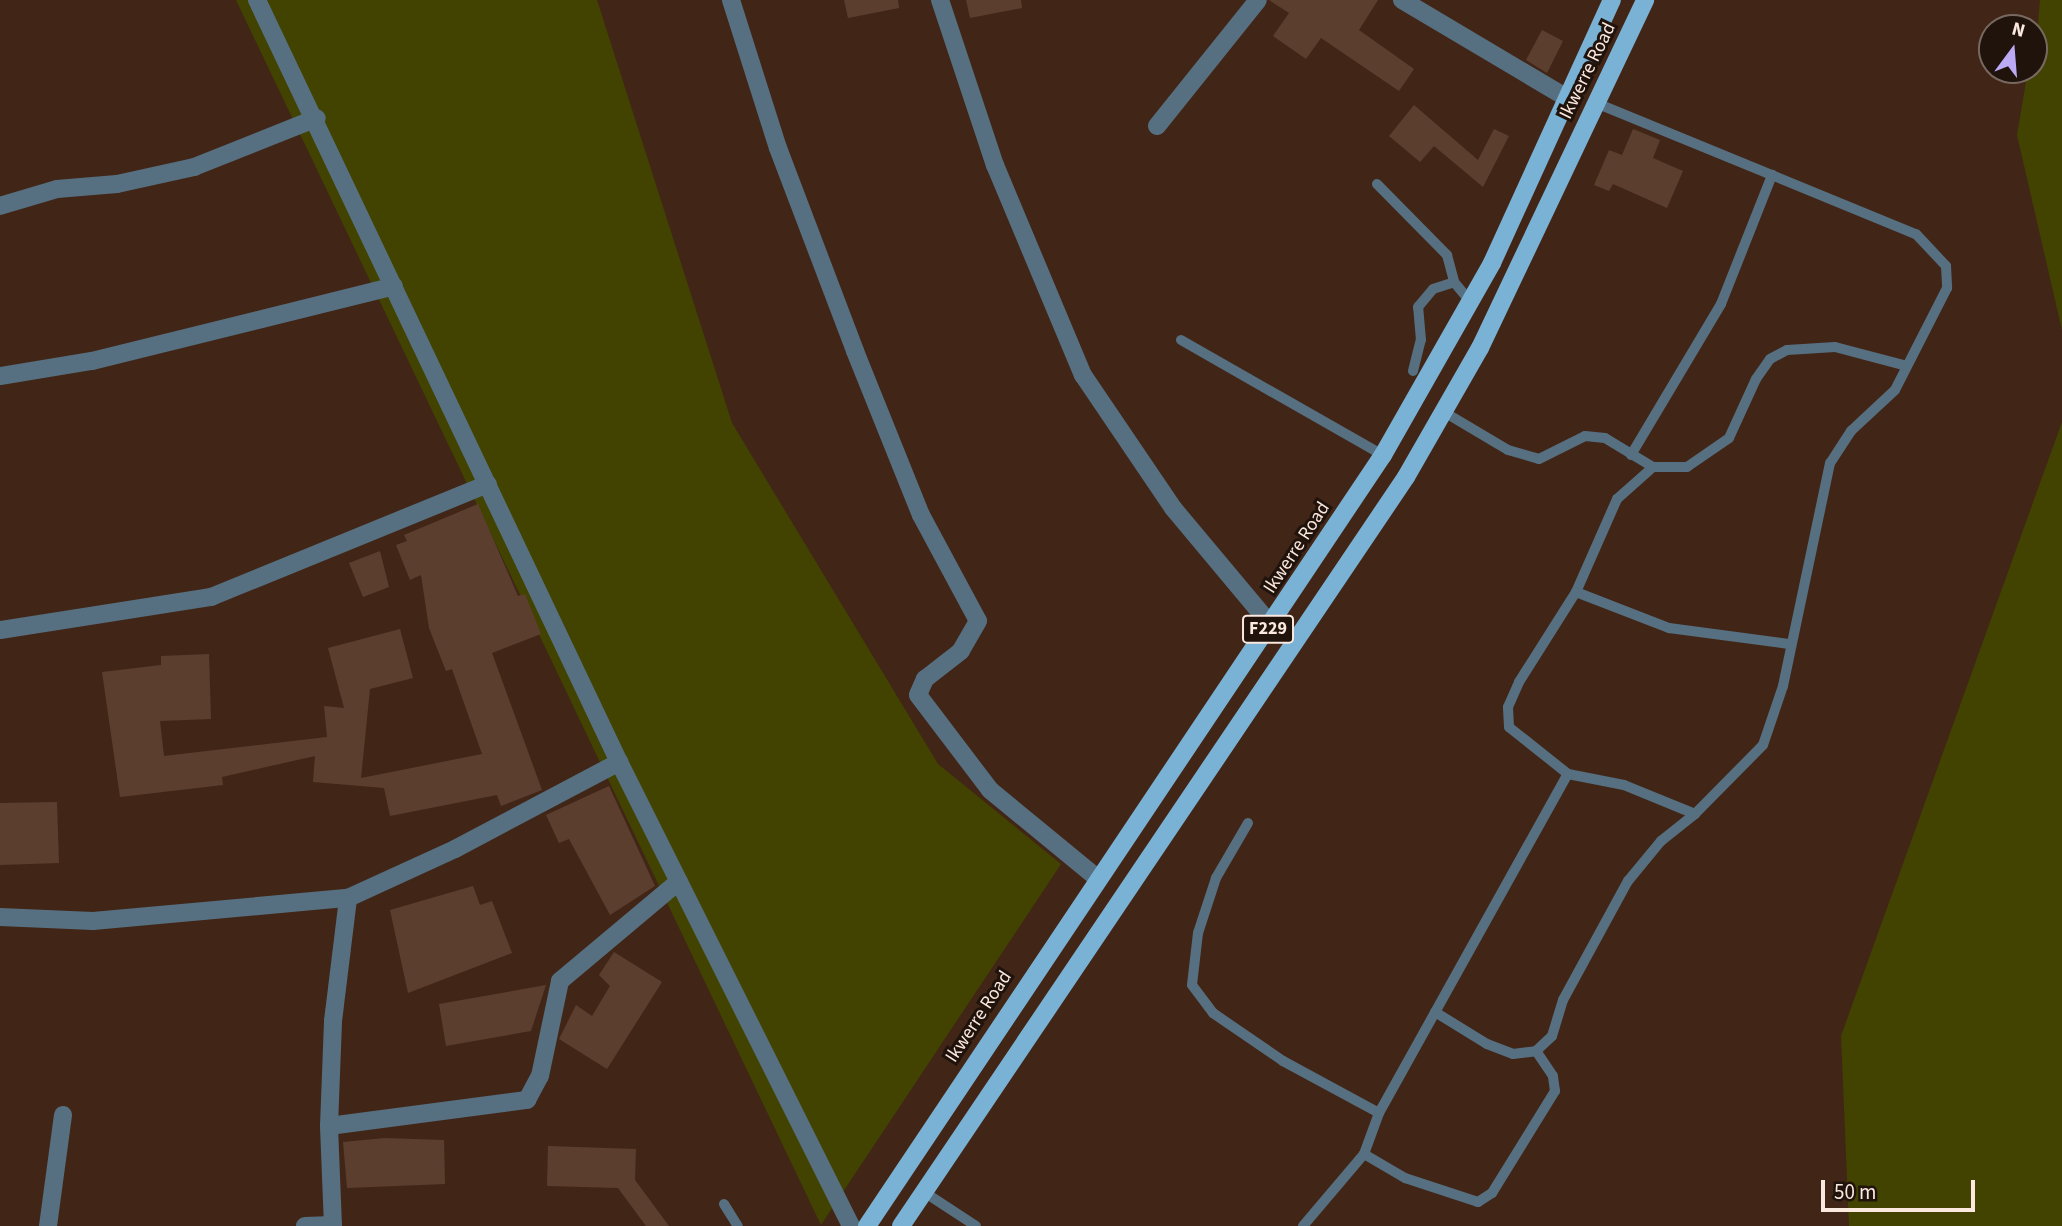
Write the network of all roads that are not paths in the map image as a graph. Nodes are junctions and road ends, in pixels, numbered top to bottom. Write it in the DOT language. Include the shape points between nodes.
graph roads {
  1 [pos="257,0"];
  2 [pos="731,0"];
  3 [pos="940,0"];
  4 [pos="1258,0"];
  5 [pos="1402,0"];
  6 [pos="1612,0"];
  7 [pos="1645,0"];
  8 [pos="1569,99"];
  9 [pos="1596,103"];
  10 [pos="317,118"];
  11 [pos="1157,125"];
  12 [pos="1772,175"];
  13 [pos="1377,184"];
  14 [pos="0,206"];
  15 [pos="1454,282"];
  16 [pos="394,286"];
  17 [pos="1471,302"];
  18 [pos="1181,340"];
  19 [pos="1907,366"];
  20 [pos="1413,371"];
  21 [pos="0,376"];
  22 [pos="1444,412"];
  23 [pos="1383,455"];
  24 [pos="1631,455"];
  25 [pos="1653,467"];
  26 [pos="488,484"];
  27 [pos="1576,592"];
  28 [pos="1271,625"];
  29 [pos="0,630"];
  30 [pos="1789,644"];
  31 [pos="619,762"];
  32 [pos="1568,774"];
  33 [pos="1695,814"];
  34 [pos="1248,823"];
  35 [pos="1097,878"];
  36 [pos="679,881"];
  37 [pos="348,898"];
  38 [pos="0,917"];
  39 [pos="1435,1012"];
  40 [pos="1536,1051"];
  41 [pos="1379,1113"];
  42 [pos="63,1115"];
  43 [pos="329,1126"];
  44 [pos="1364,1154"];
  45 [pos="924,1192"];
  46 [pos="724,1204"];
  47 [pos="48,1226"];
  48 [pos="305,1226"];
  49 [pos="333,1226"];
  50 [pos="738,1226"];
  51 [pos="851,1226"];
  52 [pos="867,1226"];
  53 [pos="901,1226"];
  54 [pos="976,1226"];
  55 [pos="1303,1226"];
  1 -- 10 [label="street"];
  2 -- 35 [label="street" via="778,148 855,351 921,515 978,621 961,651 925,679 918,695 990,790"];
  3 -- 28 [label="street" via="995,165 1083,375 1174,508"];
  4 -- 11 [label="street"];
  5 -- 8 [label="street"];
  6 -- 8 [label="main road, Ikwerre Road / F229"];
  7 -- 9 [label="main road, Ikwerre Road / F229"];
  8 -- 17 [label="main road, Ikwerre Road / F229"];
  9 -- 12 [label="lane"];
  9 -- 22 [label="main road, Ikwerre Road / F229"];
  10 -- 14 [label="street" via="194,167 117,184 57,188"];
  10 -- 16 [label="street"];
  12 -- 19 [label="lane" via="1930,243 1946,266 1947,288"];
  12 -- 24 [label="lane" via="1721,304"];
  13 -- 15 [label="lane" via="1447,255"];
  15 -- 17 [label="lane"];
  15 -- 20 [label="lane" via="1433,289 1419,307 1421,340"];
  16 -- 21 [label="street" via="92,361"];
  16 -- 26 [label="street"];
  17 -- 23 [label="main road, Ikwerre Road / F229"];
  18 -- 23 [label="lane"];
  19 -- 25 [label="lane" via="1835,347 1787,349 1770,359 1729,438 1713,453 1687,467"];
  19 -- 30 [label="lane" via="1895,390 1845,438 1830,463"];
  22 -- 24 [label="lane" via="1508,450 1539,459 1585,436 1605,438"];
  22 -- 45 [label="main road, Ikwerre Road / F229" via="1406,477"];
  23 -- 28 [label="main road, Ikwerre Road / F229"];
  24 -- 25 [label="lane"];
  25 -- 27 [label="lane" via="1617,499"];
  26 -- 29 [label="street" via="211,597"];
  26 -- 31 [label="street"];
  27 -- 30 [label="lane" via="1669,628"];
  27 -- 32 [label="lane" via="1508,707 1509,727"];
  28 -- 35 [label="main road, Ikwerre Road / F229"];
  30 -- 33 [label="lane" via="1781,696 1763,745"];
  31 -- 36 [label="street"];
  31 -- 37 [label="street" via="455,849"];
  32 -- 33 [label="lane" via="1624,785"];
  32 -- 39 [label="lane"];
  33 -- 40 [label="lane" via="1661,841 1628,881 1563,1000 1552,1036"];
  34 -- 41 [label="lane" via="1216,878 1198,933 1192,985 1213,1013 1283,1061"];
  35 -- 52 [label="main road, Ikwerre Road / F229"];
  36 -- 43 [label="street" via="561,981 540,1076 527,1100"];
  36 -- 51 [label="street"];
  37 -- 38 [label="street" via="93,921"];
  37 -- 43 [label="street" via="333,1021"];
  39 -- 40 [label="lane" via="1487,1044 1513,1054"];
  39 -- 41 [label="lane"];
  40 -- 44 [label="lane" via="1553,1076 1555,1091 1492,1193 1478,1202 1405,1178"];
  41 -- 44 [label="lane"];
  42 -- 47 [label="street"];
  43 -- 49 [label="street"];
  44 -- 55 [label="lane"];
  45 -- 53 [label="main road, Ikwerre Road / F229"];
  45 -- 54 [label="lane"];
  46 -- 50 [label="lane"];
  48 -- 49 [label="street"];
}
